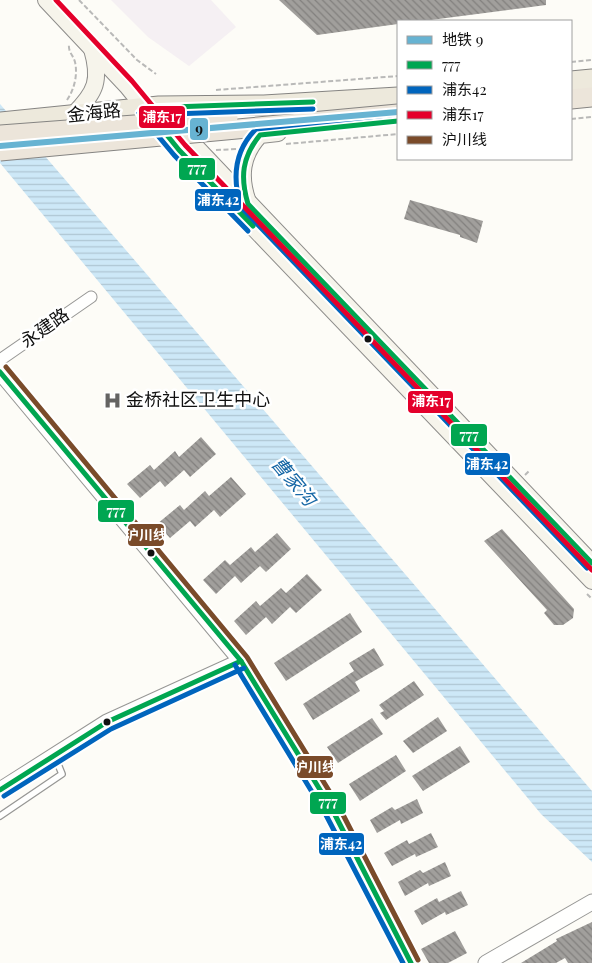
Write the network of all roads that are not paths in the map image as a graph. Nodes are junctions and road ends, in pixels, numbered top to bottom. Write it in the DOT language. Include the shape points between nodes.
graph roads {
  1 [pos="46,0"];
  2 [pos="57,0"];
  3 [pos="91,47"];
  4 [pos="592,79"];
  5 [pos="572,81"];
  6 [pos="592,87"];
  7 [pos="572,89"];
  8 [pos="397,97"];
  9 [pos="592,97"];
  10 [pos="572,99"];
  11 [pos="592,102"];
  12 [pos="572,104"];
  13 [pos="397,105"];
  14 [pos="75,106"];
  15 [pos="152,107"];
  16 [pos="397,114"];
  17 [pos="397,120"];
  18 [pos="0,122"];
  19 [pos="280,123"];
  20 [pos="0,128"];
  21 [pos="0,135"];
  22 [pos="188,140"];
  23 [pos="0,151"];
  24 [pos="0,159"];
  25 [pos="248,204"];
  26 [pos="91,297"];
  27 [pos="0,360"];
  28 [pos="0,372"];
  29 [pos="592,563"];
  30 [pos="592,581"];
  31 [pos="241,661"];
  32 [pos="54,755"];
  33 [pos="0,790"];
  34 [pos="0,816"];
  35 [pos="592,902"];
  36 [pos="411,963"];
  37 [pos="486,963"];
  1 -- 3 [label="main road"];
  2 -- 15 [label="main road"];
  3 -- 14 [label="main road" via="98,74 94,90"];
  3 -- 15 [label="main road"];
  4 -- 5 [label="main road"];
  6 -- 7 [label="highway"];
  8 -- 15 [label="main road, 金海路" via="264,105"];
  9 -- 10 [label="highway"];
  11 -- 12 [label="main road"];
  13 -- 19 [label="highway"];
  14 -- 15 [label="main road, 金海路"];
  14 -- 18 [label="main road, 金海路" via="49,117"];
  15 -- 22 [label="main road"];
  16 -- 23 [label="highway, bridge"];
  17 -- 19 [label="main road, 金海路"];
  19 -- 20 [label="highway, bridge"];
  19 -- 21 [label="highway, bridge"];
  19 -- 22 [label="main road, 金海路"];
  19 -- 25 [label="main road" via="260,135 246,156 242,180"];
  22 -- 24 [label="main road, 金海路"];
  22 -- 25 [label="main road"];
  22 -- 30 [label="main road"];
  25 -- 29 [label="main road"];
  26 -- 27 [label="street, 永建路"];
  28 -- 31 [label="street"];
  31 -- 32 [label="street" via="122,714"];
  31 -- 36 [label="street" via="333,811"];
  32 -- 33 [label="street"];
  32 -- 34 [label="lane" via="62,774"];
  35 -- 37 [label="street"];
}
